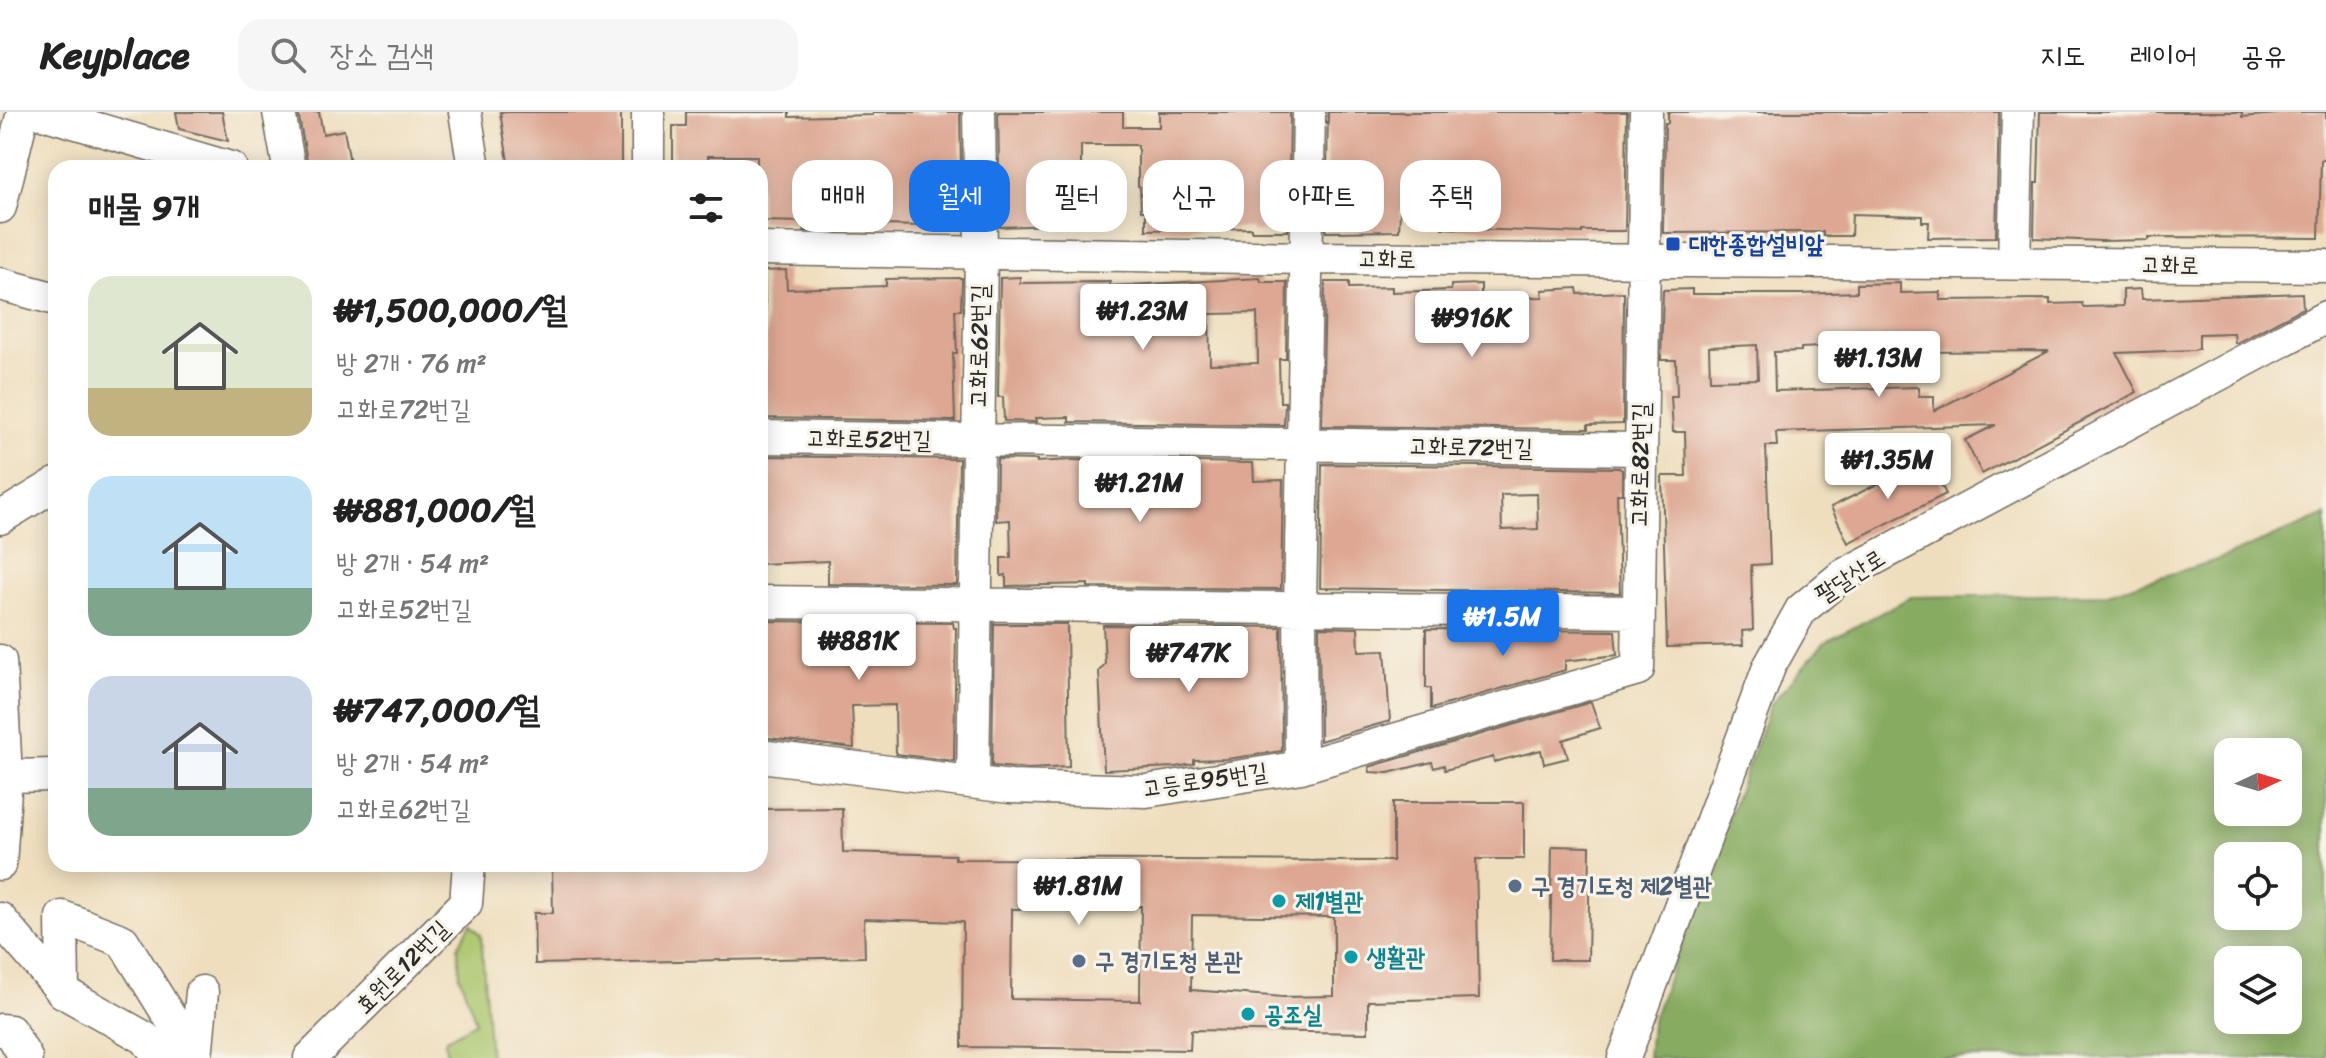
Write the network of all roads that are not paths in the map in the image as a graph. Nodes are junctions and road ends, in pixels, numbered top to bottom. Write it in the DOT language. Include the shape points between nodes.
graph roads {
  1 [pos="23,112"];
  2 [pos="39,112"];
  3 [pos="279,112"];
  4 [pos="465,112"];
  5 [pos="648,112"];
  6 [pos="979,112"];
  7 [pos="1309,112"];
  8 [pos="1646,112"];
  9 [pos="2018,112"];
  10 [pos="204,160"];
  11 [pos="288,160"];
  12 [pos="473,160"];
  13 [pos="648,160"];
  14 [pos="0,207"];
  15 [pos="768,249"];
  16 [pos="981,252"];
  17 [pos="1308,258"];
  18 [pos="1645,261"];
  19 [pos="2014,263"];
  20 [pos="2326,266"];
  21 [pos="0,284"];
  22 [pos="48,297"];
  23 [pos="2326,317"];
  24 [pos="768,437"];
  25 [pos="978,440"];
  26 [pos="1303,444"];
  27 [pos="1639,449"];
  28 [pos="48,487"];
  29 [pos="6,503"];
  30 [pos="768,602"];
  31 [pos="975,603"];
  32 [pos="1300,608"];
  33 [pos="1638,612"];
  34 [pos="0,661"];
  35 [pos="1638,669"];
  36 [pos="768,757"];
  37 [pos="1301,767"];
  38 [pos="48,775"];
  39 [pos="6,776"];
  40 [pos="973,781"];
  41 [pos="0,864"];
  42 [pos="468,872"];
  43 [pos="0,919"];
  44 [pos="63,992"];
  45 [pos="202,992"];
  46 [pos="0,1030"];
  47 [pos="26,1058"];
  48 [pos="161,1058"];
  49 [pos="196,1058"];
  50 [pos="310,1058"];
  51 [pos="1624,1058"];
  1 -- 14 [label="street"];
  2 -- 10 [label="street"];
  3 -- 11 [label="street"];
  4 -- 12 [label="street"];
  5 -- 13 [label="street"];
  6 -- 16 [label="street, 고화로62번길"];
  7 -- 17 [label="street"];
  8 -- 18 [label="street, 고화로82번길"];
  9 -- 19 [label="street"];
  15 -- 16 [label="street, 고화로"];
  16 -- 17 [label="street, 고화로"];
  16 -- 25 [label="street, 고화로62번길"];
  17 -- 18 [label="street, 고화로"];
  17 -- 26 [label="street"];
  18 -- 19 [label="street, 고화로"];
  18 -- 27 [label="street, 고화로82번길"];
  19 -- 20 [label="street, 고화로"];
  21 -- 22 [label="street"];
  23 -- 51 [label="street, 팔달산로" via="1842,576 1801,610 1769,667"];
  24 -- 25 [label="street, 고화로52번길"];
  25 -- 26 [label="street, 고화로62번길"];
  25 -- 31 [label="street, 고화로62번길"];
  26 -- 27 [label="street, 고화로72번길"];
  26 -- 32 [label="street"];
  27 -- 33 [label="street, 고화로82번길"];
  28 -- 29 [label="street"];
  30 -- 31 [label="street"];
  31 -- 32 [label="street"];
  31 -- 40 [label="street, 고화로62번길"];
  32 -- 33 [label="street"];
  32 -- 37 [label="street"];
  33 -- 35 [label="street, 고화로82번길"];
  34 -- 39 [label="street"];
  35 -- 37 [label="street, 고등로95번길"];
  36 -- 40 [label="street, 고등로95번길"];
  37 -- 40 [label="street, 고등로95번길" via="1146,791"];
  38 -- 39 [label="street"];
  39 -- 41 [label="street"];
  42 -- 50 [label="street, 효원로12번길" via="466,903"];
  43 -- 44 [label="street"];
  44 -- 48 [label="street" via="145,1038"];
  44 -- 49 [label="street" via="62,917 123,941"];
  45 -- 49 [label="street"];
  46 -- 47 [label="street" via="10,1031"];
}
